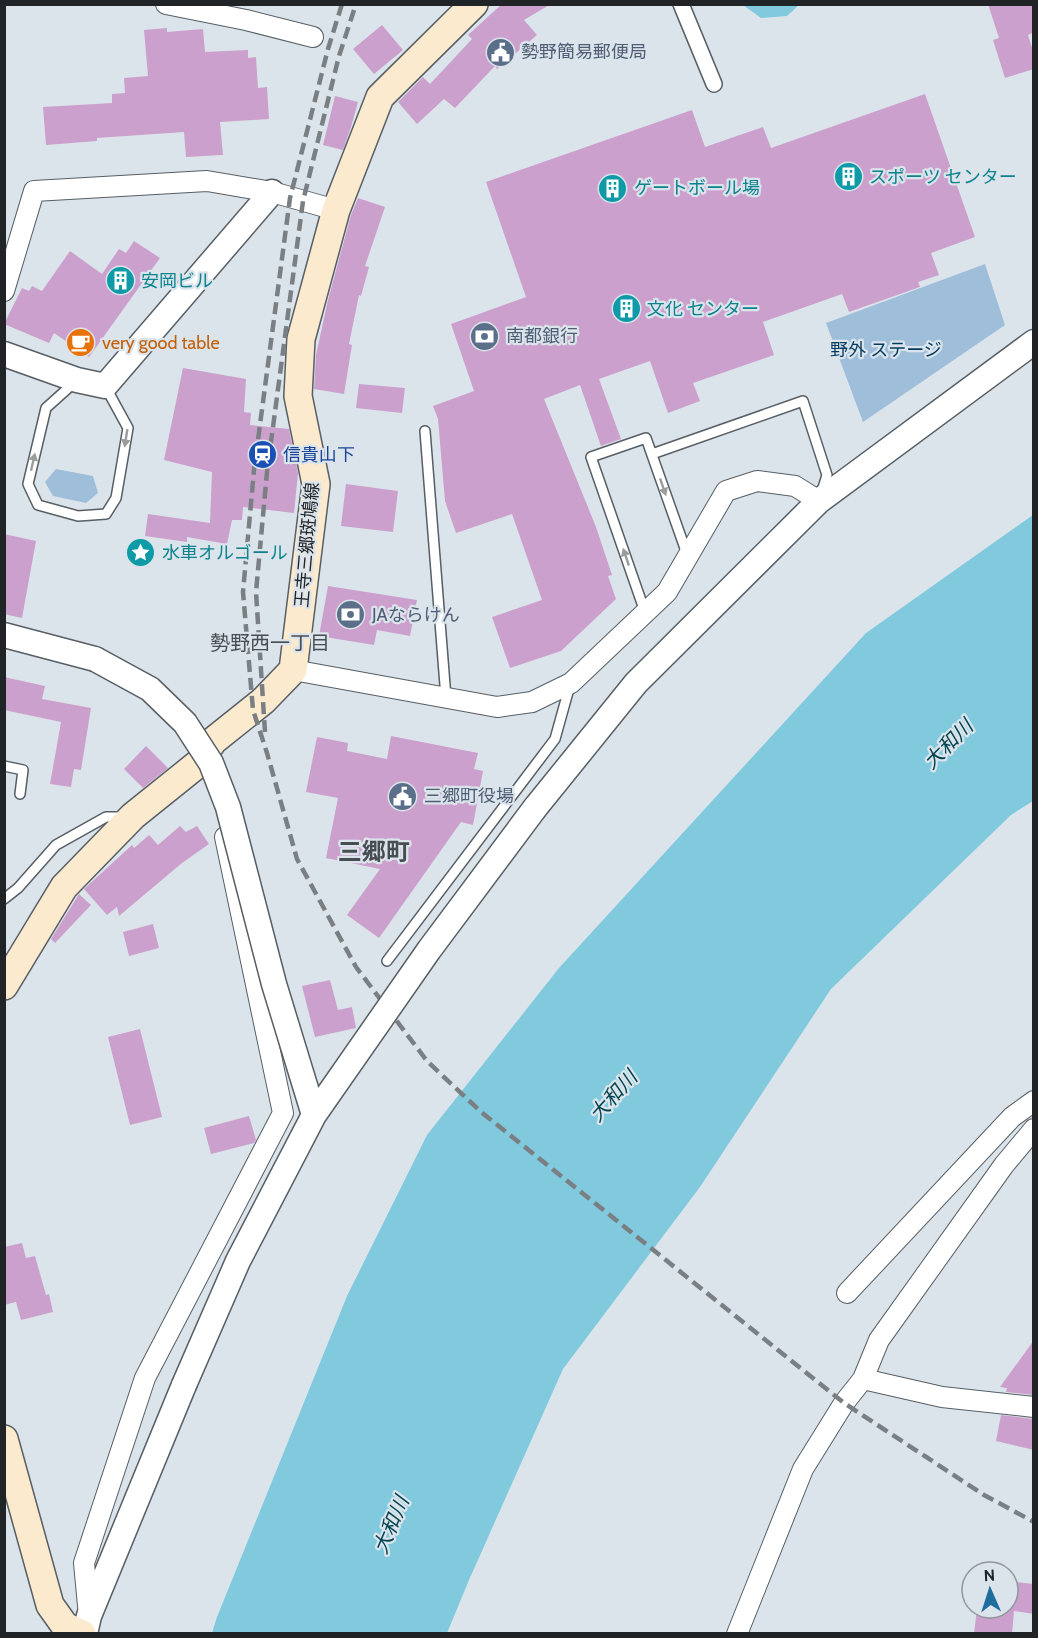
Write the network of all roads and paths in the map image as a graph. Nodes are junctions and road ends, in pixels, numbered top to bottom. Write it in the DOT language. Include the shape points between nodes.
graph roads {
  1 [pos="166,4"];
  2 [pos="474,4"];
  3 [pos="681,4"];
  4 [pos="313,37"];
  5 [pos="714,84"];
  6 [pos="272,192"];
  7 [pos="336,210"];
  8 [pos="4,291"];
  9 [pos="1034,342"];
  10 [pos="4,354"];
  11 [pos="77,380"];
  12 [pos="105,386"];
  13 [pos="426,430"];
  14 [pos="652,454"];
  15 [pos="819,501"];
  16 [pos="687,557"];
  17 [pos="645,612"];
  18 [pos="4,635"];
  19 [pos="294,670"];
  20 [pos="571,682"];
  21 [pos="447,698"];
  22 [pos="199,763"];
  23 [pos="4,766"];
  24 [pos="20,794"];
  25 [pos="133,816"];
  26 [pos="4,899"];
  27 [pos="387,961"];
  28 [pos="4,986"];
  29 [pos="1034,1101"];
  30 [pos="314,1115"];
  31 [pos="1034,1129"];
  32 [pos="847,1293"];
  33 [pos="863,1378"];
  34 [pos="1034,1407"];
  35 [pos="4,1439"];
  36 [pos="85,1628"];
  37 [pos="737,1634"];
  1 -- 4 [label="street"];
  2 -- 7 [label="main road, 王寺三郷斑鳩線" via="380,97"];
  3 -- 5 [label="street"];
  6 -- 7 [label="street"];
  6 -- 8 [label="street" via="207,181 34,191"];
  6 -- 12 [label="street"];
  7 -- 19 [label="main road, 王寺三郷斑鳩線" via="301,339 298,396 316,484"];
  9 -- 15 [label="street"];
  10 -- 11 [label="street"];
  11 -- 12 [label="street"];
  12 -- 11 [label="lane, one-way" via="128,428 116,498 106,514 78,516 38,505 28,484 46,408"];
  13 -- 21 [label="lane"];
  14 -- 15 [label="lane" via="803,401 827,474"];
  14 -- 16 [label="lane, one-way"];
  17 -- 14 [label="lane, one-way" via="591,457 646,438"];
  15 -- 16 [label="street" via="795,486 757,482 726,491"];
  15 -- 30 [label="street, bridge" via="636,683 535,808 429,950"];
  16 -- 17 [label="street" via="667,592"];
  17 -- 20 [label="street"];
  18 -- 30 [label="street, bridge" via="95,659 150,689 185,723 211,763 228,807 274,984"];
  19 -- 21 [label="street"];
  19 -- 22 [label="main road" via="263,702 213,741"];
  20 -- 21 [label="street" via="531,702 497,707"];
  20 -- 27 [label="lane" via="555,739"];
  22 -- 25 [label="main road"];
  22 -- 36 [label="street" via="221,822 283,1113 145,1378 84,1563"];
  23 -- 24 [label="lane" via="23,770"];
  25 -- 26 [label="lane" via="106,817 56,845"];
  25 -- 28 [label="main road" via="64,887"];
  29 -- 32 [label="street" via="1012,1117"];
  30 -- 36 [label="street, bridge" via="238,1262"];
  31 -- 33 [label="street" via="879,1340"];
  33 -- 34 [label="street" via="942,1397"];
  33 -- 37 [label="street" via="803,1469"];
  35 -- 36 [label="main road" via="50,1605 65,1626"];
}
